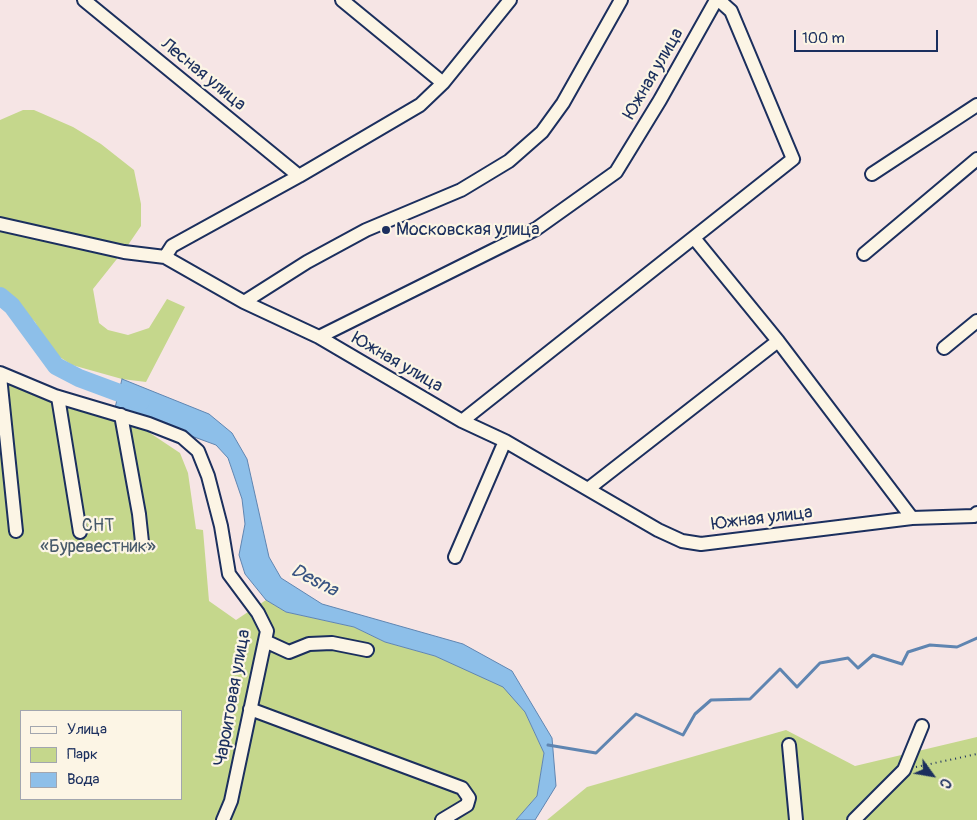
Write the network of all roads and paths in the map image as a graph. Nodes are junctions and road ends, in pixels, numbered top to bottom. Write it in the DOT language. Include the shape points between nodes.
graph roads {
  1 [pos="84,0"];
  2 [pos="342,0"];
  3 [pos="510,0"];
  4 [pos="621,0"];
  5 [pos="443,83"];
  6 [pos="977,105"];
  7 [pos="977,158"];
  8 [pos="872,174"];
  9 [pos="299,176"];
  10 [pos="0,224"];
  11 [pos="694,238"];
  12 [pos="864,254"];
  13 [pos="165,257"];
  14 [pos="244,302"];
  15 [pos="977,322"];
  16 [pos="319,337"];
  17 [pos="778,341"];
  18 [pos="944,348"];
  19 [pos="0,375"];
  20 [pos="58,397"];
  21 [pos="121,415"];
  22 [pos="462,421"];
  23 [pos="505,441"];
  24 [pos="588,489"];
  25 [pos="977,513"];
  26 [pos="912,518"];
  27 [pos="16,530"];
  28 [pos="80,532"];
  29 [pos="142,542"];
  30 [pos="455,557"];
  31 [pos="265,641"];
  32 [pos="367,650"];
  33 [pos="250,708"];
  34 [pos="922,726"];
  35 [pos="789,744"];
  36 [pos="977,754"];
  37 [pos="904,770"];
  38 [pos="223,820"];
  39 [pos="442,820"];
  40 [pos="796,820"];
  41 [pos="854,820"];
  1 -- 9 [label="street, Лесная улица"];
  2 -- 5 [label="street"];
  3 -- 5 [label="street"];
  4 -- 14 [label="street" via="563,103 542,132 509,161 461,190 366,230"];
  5 -- 9 [label="street" via="420,104"];
  6 -- 8 [label="street"];
  7 -- 12 [label="street"];
  9 -- 13 [label="street" via="172,246"];
  10 -- 13 [label="street" via="124,252"];
  11 -- 16 [label="street, Южная улица" via="793,159 731,11 718,1 616,172 536,229"];
  11 -- 17 [label="street"];
  11 -- 22 [label="street"];
  13 -- 14 [label="street"];
  14 -- 16 [label="street"];
  15 -- 18 [label="street"];
  16 -- 22 [label="street, Южная улица"];
  17 -- 24 [label="street"];
  17 -- 26 [label="street"];
  19 -- 20 [label="street, Чароитовая улица"];
  19 -- 27 [label="street"];
  20 -- 21 [label="street, Чароитовая улица"];
  20 -- 28 [label="street"];
  21 -- 29 [label="street"];
  21 -- 31 [label="street, Чароитовая улица" via="182,437 198,451 221,526 229,574 258,612 266,631"];
  22 -- 23 [label="street, Южная улица"];
  23 -- 24 [label="street, Южная улица"];
  23 -- 30 [label="street"];
  24 -- 26 [label="street, Южная улица" via="658,530 682,541 701,544"];
  25 -- 26 [label="street, Южная улица" via="974,516"];
  31 -- 32 [label="street" via="289,652 309,644"];
  31 -- 33 [label="street, Чароитовая улица"];
  33 -- 38 [label="street, Чароитовая улица" via="231,801"];
  33 -- 39 [label="street" via="462,788 469,798 467,805"];
  34 -- 37 [label="street"];
  35 -- 40 [label="street"];
  36 -- 37 [label="path"];
  37 -- 41 [label="street"];
}
